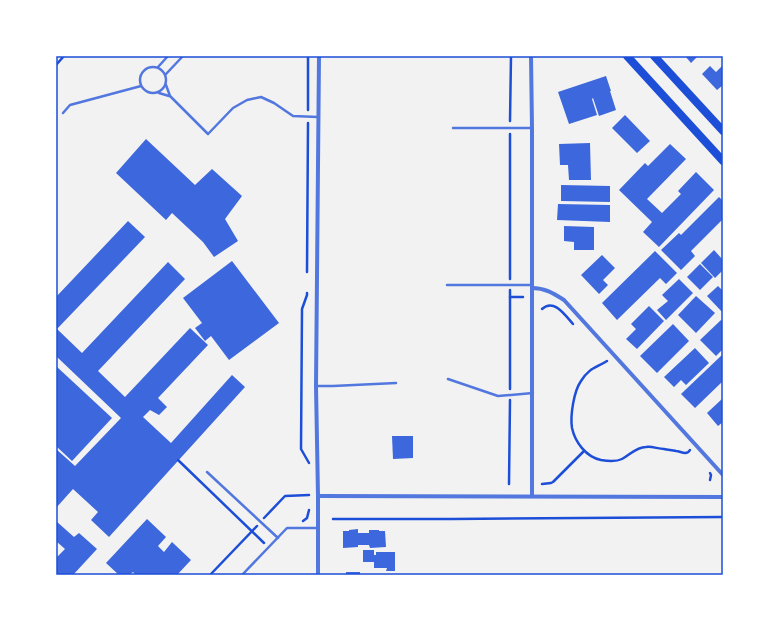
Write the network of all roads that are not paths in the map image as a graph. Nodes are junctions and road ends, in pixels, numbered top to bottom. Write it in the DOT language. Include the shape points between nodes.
graph roads {
  1 [pos="168,56"];
  2 [pos="183,56"];
  3 [pos="319,56"];
  4 [pos="531,56"];
  5 [pos="627,56"];
  6 [pos="654,56"];
  7 [pos="158,67"];
  8 [pos="166,74"];
  9 [pos="140,86"];
  10 [pos="166,86"];
  11 [pos="158,93"];
  12 [pos="170,96"];
  13 [pos="63,113"];
  14 [pos="319,117"];
  15 [pos="453,128"];
  16 [pos="532,128"];
  17 [pos="723,131"];
  18 [pos="723,161"];
  19 [pos="448,285"];
  20 [pos="532,287"];
  21 [pos="448,379"];
  22 [pos="396,383"];
  23 [pos="316,386"];
  24 [pos="533,393"];
  25 [pos="207,472"];
  26 [pos="723,475"];
  27 [pos="318,496"];
  28 [pos="532,496"];
  29 [pos="723,497"];
  30 [pos="319,528"];
  31 [pos="278,538"];
  32 [pos="242,575"];
  33 [pos="318,575"];
  1 -- 7 [label="lane"];
  2 -- 8 [label="lane"];
  3 -- 14 [label="street"];
  4 -- 16 [label="street"];
  5 -- 18 [label="main road"];
  6 -- 17 [label="main road"];
  7 -- 8 [label="lane"];
  7 -- 9 [label="lane" via="150,67 143,71"];
  8 -- 10 [label="lane"];
  9 -- 11 [label="lane" via="151,94"];
  9 -- 13 [label="lane" via="70,105"];
  10 -- 11 [label="lane"];
  10 -- 12 [label="lane"];
  11 -- 12 [label="lane"];
  12 -- 14 [label="lane" via="208,134 233,108 247,100 261,97 293,116"];
  14 -- 23 [label="street"];
  15 -- 16 [label="lane"];
  16 -- 20 [label="street"];
  19 -- 20 [label="lane"];
  20 -- 24 [label="street"];
  20 -- 26 [label="street" via="553,292 564,300"];
  21 -- 24 [label="lane" via="498,396"];
  22 -- 23 [label="lane"];
  23 -- 27 [label="street"];
  24 -- 28 [label="street"];
  25 -- 31 [label="lane"];
  27 -- 28 [label="street"];
  27 -- 30 [label="street"];
  28 -- 29 [label="street"];
  30 -- 31 [label="lane" via="287,528"];
  30 -- 33 [label="street"];
  31 -- 32 [label="lane"];
}
